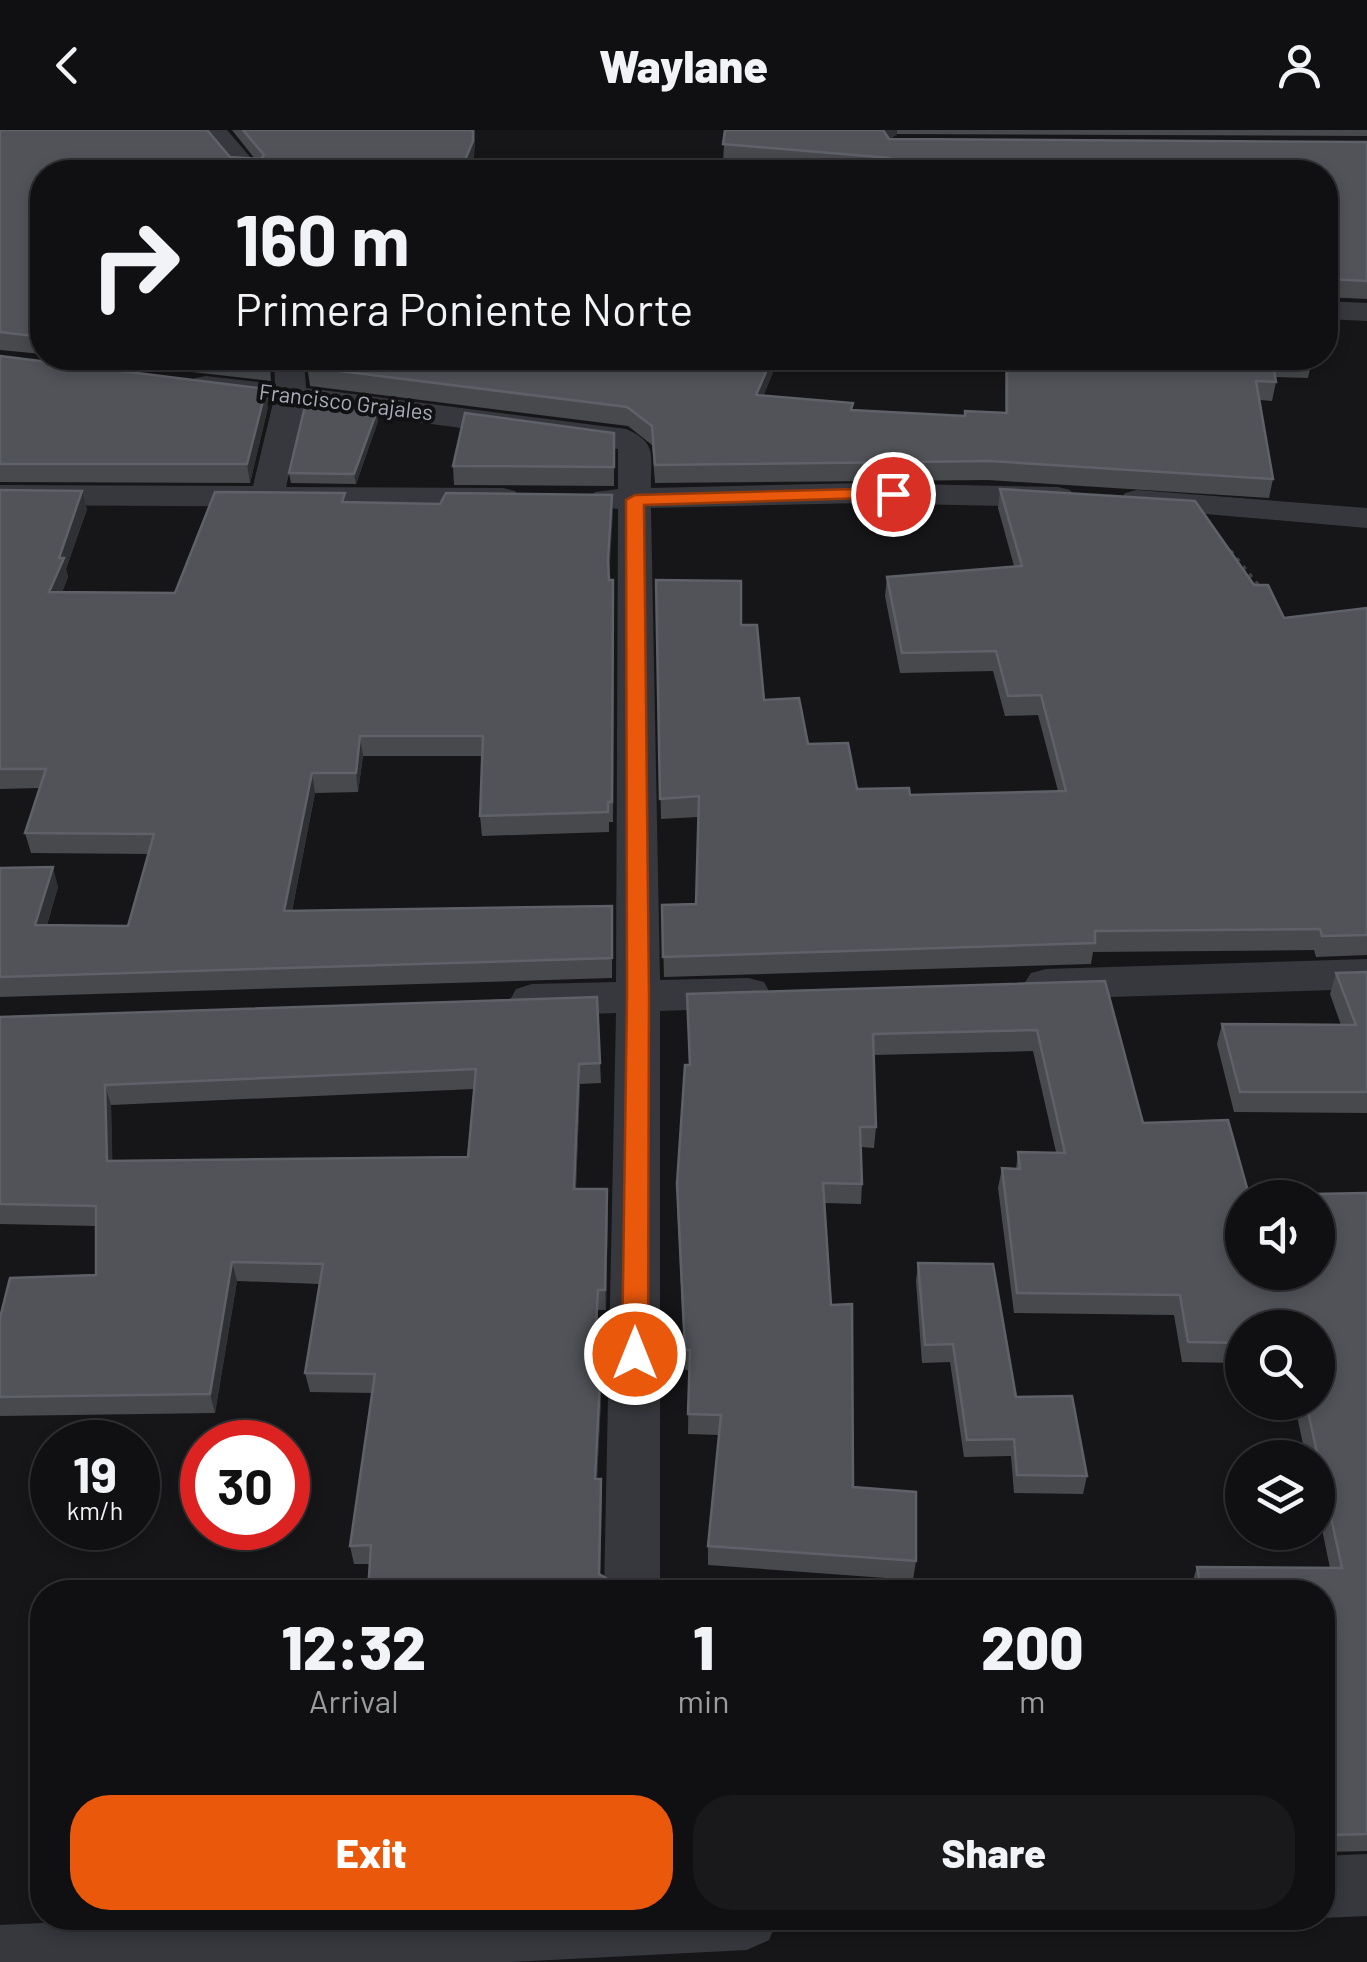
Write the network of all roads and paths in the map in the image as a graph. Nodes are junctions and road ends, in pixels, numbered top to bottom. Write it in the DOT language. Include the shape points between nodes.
graph roads {
  1 [pos="213,130"];
  2 [pos="239,160"];
  3 [pos="1338,311"];
  4 [pos="1367,312"];
  5 [pos="290,370"];
  6 [pos="174,382"];
  7 [pos="291,395"];
  8 [pos="268,494"];
  9 [pos="0,495"];
  10 [pos="538,498"];
  11 [pos="577,499"];
  12 [pos="635,500"];
  13 [pos="1192,503"];
  14 [pos="1367,518"];
  15 [pos="1269,598"];
  16 [pos="1367,974"];
  17 [pos="1012,985"];
  18 [pos="796,992"];
  19 [pos="638,996"];
  20 [pos="498,1000"];
  21 [pos="632,1580"];
  22 [pos="1367,1885"];
  23 [pos="1335,1886"];
  24 [pos="658,1930"];
  25 [pos="629,1934"];
  26 [pos="0,1957"];
  1 -- 2 [label="street"];
  3 -- 4 [label="street"];
  5 -- 7 [label="street"];
  6 -- 7 [label="street, Francisco Grajales"];
  7 -- 8 [label="street"];
  7 -- 12 [label="street, Francisco Grajales" via="615,436 634,444"];
  8 -- 9 [label="street"];
  8 -- 10 [label="street"];
  11 -- 12 [label="street"];
  12 -- 13 [label="street" via="861,493"];
  12 -- 19 [label="street"];
  13 -- 14 [label="street"];
  13 -- 15 [label="path"];
  16 -- 17 [label="street"];
  18 -- 19 [label="street"];
  19 -- 20 [label="street"];
  19 -- 21 [label="street"];
  22 -- 23 [label="street"];
  24 -- 25 [label="street"];
  25 -- 26 [label="street"];
}
